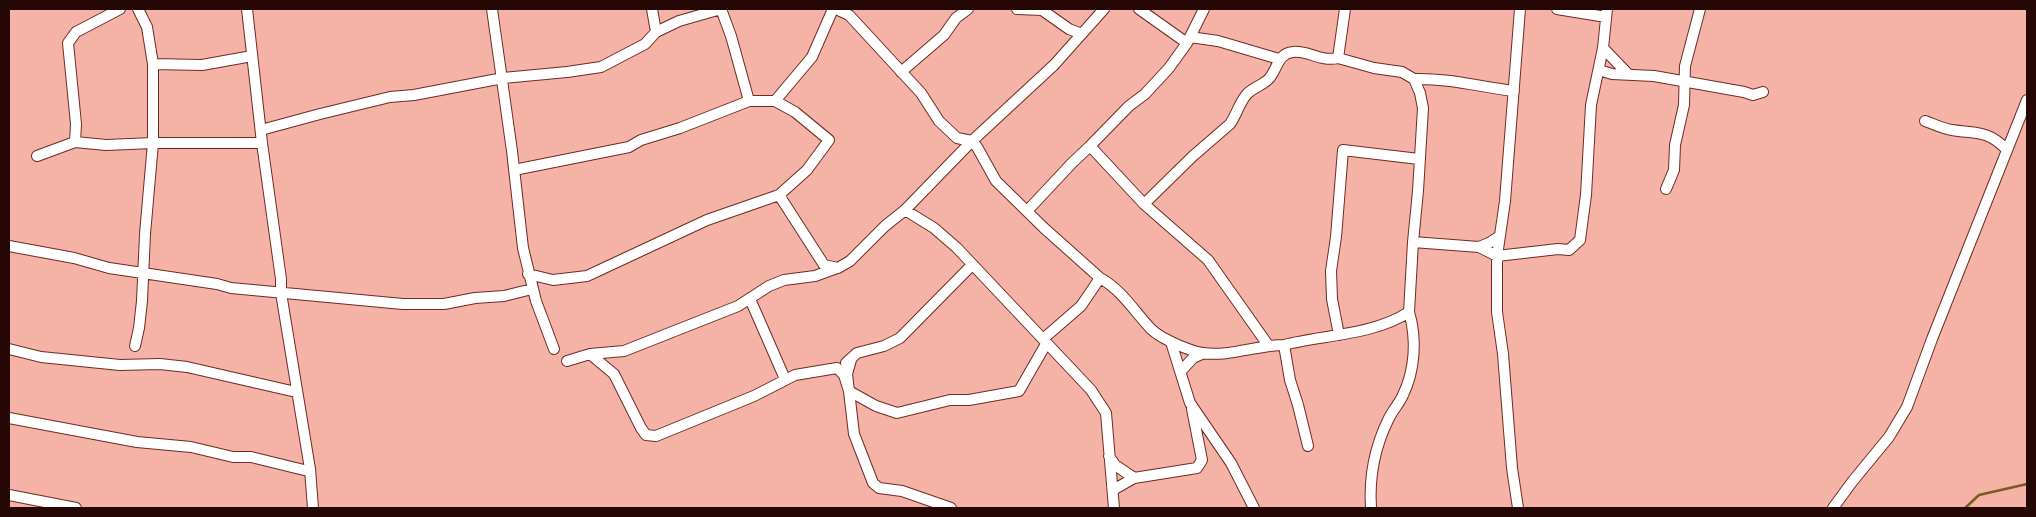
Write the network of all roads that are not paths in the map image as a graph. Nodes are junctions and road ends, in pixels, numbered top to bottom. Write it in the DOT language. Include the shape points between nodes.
graph roads {
  1 [pos="120,9"];
  2 [pos="138,9"];
  3 [pos="247,9"];
  4 [pos="492,9"];
  5 [pos="652,9"];
  6 [pos="721,9"];
  7 [pos="835,9"];
  8 [pos="968,9"];
  9 [pos="1017,9"];
  10 [pos="1104,9"];
  11 [pos="1139,9"];
  12 [pos="1204,9"];
  13 [pos="1345,9"];
  14 [pos="1520,9"];
  15 [pos="1557,9"];
  16 [pos="1700,9"];
  17 [pos="1606,13"];
  18 [pos="656,32"];
  19 [pos="1082,34"];
  20 [pos="1188,40"];
  21 [pos="1603,48"];
  22 [pos="252,56"];
  23 [pos="1338,58"];
  24 [pos="1279,59"];
  25 [pos="154,64"];
  26 [pos="1599,70"];
  27 [pos="901,72"];
  28 [pos="1628,74"];
  29 [pos="503,78"];
  30 [pos="1414,79"];
  31 [pos="1685,81"];
  32 [pos="1514,91"];
  33 [pos="1763,92"];
  34 [pos="2027,100"];
  35 [pos="749,101"];
  36 [pos="775,101"];
  37 [pos="1925,121"];
  38 [pos="261,130"];
  39 [pos="972,141"];
  40 [pos="75,142"];
  41 [pos="153,143"];
  42 [pos="262,143"];
  43 [pos="1090,146"];
  44 [pos="2007,150"];
  45 [pos="37,156"];
  46 [pos="1419,159"];
  47 [pos="514,170"];
  48 [pos="1666,189"];
  49 [pos="779,195"];
  50 [pos="1144,204"];
  51 [pos="905,210"];
  52 [pos="1028,210"];
  53 [pos="1500,236"];
  54 [pos="1413,242"];
  55 [pos="9,246"];
  56 [pos="1479,247"];
  57 [pos="1497,256"];
  58 [pos="972,264"];
  59 [pos="838,268"];
  60 [pos="143,272"];
  61 [pos="528,274"];
  62 [pos="1100,278"];
  63 [pos="532,289"];
  64 [pos="281,293"];
  65 [pos="750,299"];
  66 [pos="1408,312"];
  67 [pos="1339,335"];
  68 [pos="1044,341"];
  69 [pos="1170,342"];
  70 [pos="1268,345"];
  71 [pos="1284,345"];
  72 [pos="135,346"];
  73 [pos="9,349"];
  74 [pos="554,349"];
  75 [pos="1204,353"];
  76 [pos="590,354"];
  77 [pos="851,360"];
  78 [pos="567,361"];
  79 [pos="837,368"];
  80 [pos="1181,371"];
  81 [pos="785,379"];
  82 [pos="849,391"];
  83 [pos="296,392"];
  84 [pos="1190,403"];
  85 [pos="9,418"];
  86 [pos="1308,446"];
  87 [pos="1109,456"];
  88 [pos="310,469"];
  89 [pos="1134,478"];
  90 [pos="1112,490"];
  91 [pos="9,495"];
  92 [pos="76,508"];
  93 [pos="313,508"];
  94 [pos="951,508"];
  95 [pos="1114,508"];
  96 [pos="1254,508"];
  97 [pos="1371,508"];
  98 [pos="1518,508"];
  99 [pos="1833,508"];
  1 -- 40 [label="street" via="76,32 68,43"];
  2 -- 25 [label="street" via="147,28"];
  3 -- 22 [label="street"];
  4 -- 29 [label="street"];
  5 -- 18 [label="street"];
  6 -- 18 [label="street" via="679,21"];
  6 -- 35 [label="street"];
  7 -- 27 [label="street" via="849,16"];
  7 -- 36 [label="street" via="812,57"];
  8 -- 27 [label="street" via="956,18 944,35"];
  9 -- 19 [label="street" via="1042,10"];
  10 -- 19 [label="street"];
  11 -- 20 [label="street"];
  12 -- 20 [label="street"];
  13 -- 23 [label="street"];
  14 -- 32 [label="street"];
  15 -- 17 [label="street"];
  16 -- 31 [label="street" via="1685,66"];
  17 -- 21 [label="street"];
  18 -- 29 [label="street" via="645,44 601,67"];
  19 -- 39 [label="street" via="1054,65"];
  20 -- 24 [label="street" via="1218,41"];
  20 -- 43 [label="street" via="1169,68 1145,94"];
  21 -- 26 [label="street"];
  21 -- 28 [label="street"];
  22 -- 25 [label="street" via="202,65"];
  22 -- 38 [label="street"];
  23 -- 24 [label="street" via="1329,60 1298,51"];
  23 -- 30 [label="street" via="1402,72"];
  24 -- 50 [label="street" via="1270,78 1248,93 1238,106 1230,124"];
  25 -- 41 [label="street"];
  26 -- 28 [label="street"];
  26 -- 57 [label="street" via="1591,105 1580,240 1569,250"];
  27 -- 39 [label="street" via="921,93 939,121 957,138"];
  28 -- 31 [label="street"];
  29 -- 38 [label="street" via="390,97"];
  29 -- 47 [label="street"];
  30 -- 32 [label="street" via="1478,84"];
  30 -- 46 [label="street" via="1423,108"];
  31 -- 33 [label="street" via="1753,95"];
  31 -- 48 [label="street" via="1674,170"];
  32 -- 53 [label="street"];
  34 -- 44 [label="street"];
  35 -- 36 [label="street"];
  35 -- 47 [label="street" via="629,147"];
  36 -- 49 [label="street" via="795,112 828,140 807,170"];
  37 -- 44 [label="street" via="1950,130 1986,133"];
  38 -- 42 [label="street"];
  39 -- 51 [label="street"];
  39 -- 52 [label="street" via="996,180"];
  40 -- 41 [label="street" via="106,145"];
  40 -- 45 [label="street"];
  41 -- 42 [label="street"];
  41 -- 60 [label="street"];
  42 -- 64 [label="street"];
  43 -- 50 [label="street"];
  43 -- 52 [label="street"];
  44 -- 99 [label="street" via="1906,407 1889,437"];
  46 -- 54 [label="street"];
  46 -- 67 [label="street" via="1343,150 1330,271"];
  47 -- 61 [label="street"];
  49 -- 59 [label="street" via="824,265"];
  49 -- 61 [label="street" via="707,220 587,276 553,280"];
  50 -- 70 [label="street" via="1208,260"];
  51 -- 58 [label="street" via="934,228"];
  51 -- 59 [label="street" via="850,261"];
  52 -- 62 [label="street"];
  53 -- 56 [label="street"];
  53 -- 57 [label="street"];
  54 -- 56 [label="street"];
  54 -- 66 [label="street"];
  55 -- 60 [label="street" via="109,268"];
  56 -- 57 [label="street"];
  57 -- 98 [label="street" via="1497,312"];
  58 -- 68 [label="street"];
  58 -- 77 [label="street" via="900,338 857,353"];
  59 -- 65 [label="street" via="814,276 784,280"];
  60 -- 64 [label="street" via="231,288"];
  60 -- 72 [label="street" via="140,328"];
  61 -- 63 [label="street"];
  62 -- 68 [label="street" via="1081,306"];
  62 -- 69 [label="street" via="1112,285 1152,330"];
  63 -- 64 [label="street" via="444,304 403,304"];
  63 -- 74 [label="street"];
  64 -- 83 [label="street"];
  65 -- 76 [label="street" via="624,351"];
  65 -- 81 [label="street"];
  66 -- 67 [label="street" via="1398,319"];
  66 -- 97 [label="street" via="1414,360 1404,395 1389,418 1378,447 1371,476"];
  67 -- 71 [label="street"];
  68 -- 82 [label="street" via="1019,391 950,400 897,413"];
  68 -- 87 [label="street" via="1091,390 1106,413"];
  69 -- 75 [label="street"];
  69 -- 80 [label="street"];
  70 -- 71 [label="street"];
  70 -- 75 [label="street" via="1234,352"];
  71 -- 86 [label="street"];
  73 -- 83 [label="street" via="41,357 120,365 187,367"];
  75 -- 80 [label="street" via="1192,358"];
  76 -- 78 [label="street"];
  76 -- 81 [label="street" via="614,374 646,435 656,436 754,396"];
  77 -- 79 [label="street"];
  77 -- 82 [label="street" via="847,374"];
  79 -- 81 [label="street"];
  79 -- 82 [label="street" via="844,375"];
  80 -- 84 [label="street"];
  82 -- 94 [label="street" via="854,434 873,483 879,488 902,491"];
  83 -- 88 [label="street"];
  84 -- 89 [label="street" via="1202,460 1197,468"];
  84 -- 96 [label="street" via="1231,463"];
  85 -- 88 [label="street" via="137,442 191,446 233,457 251,457"];
  87 -- 89 [label="street" via="1115,466"];
  87 -- 90 [label="street"];
  88 -- 93 [label="street"];
  89 -- 90 [label="street"];
  90 -- 95 [label="street"];
  91 -- 92 [label="street"];
}
